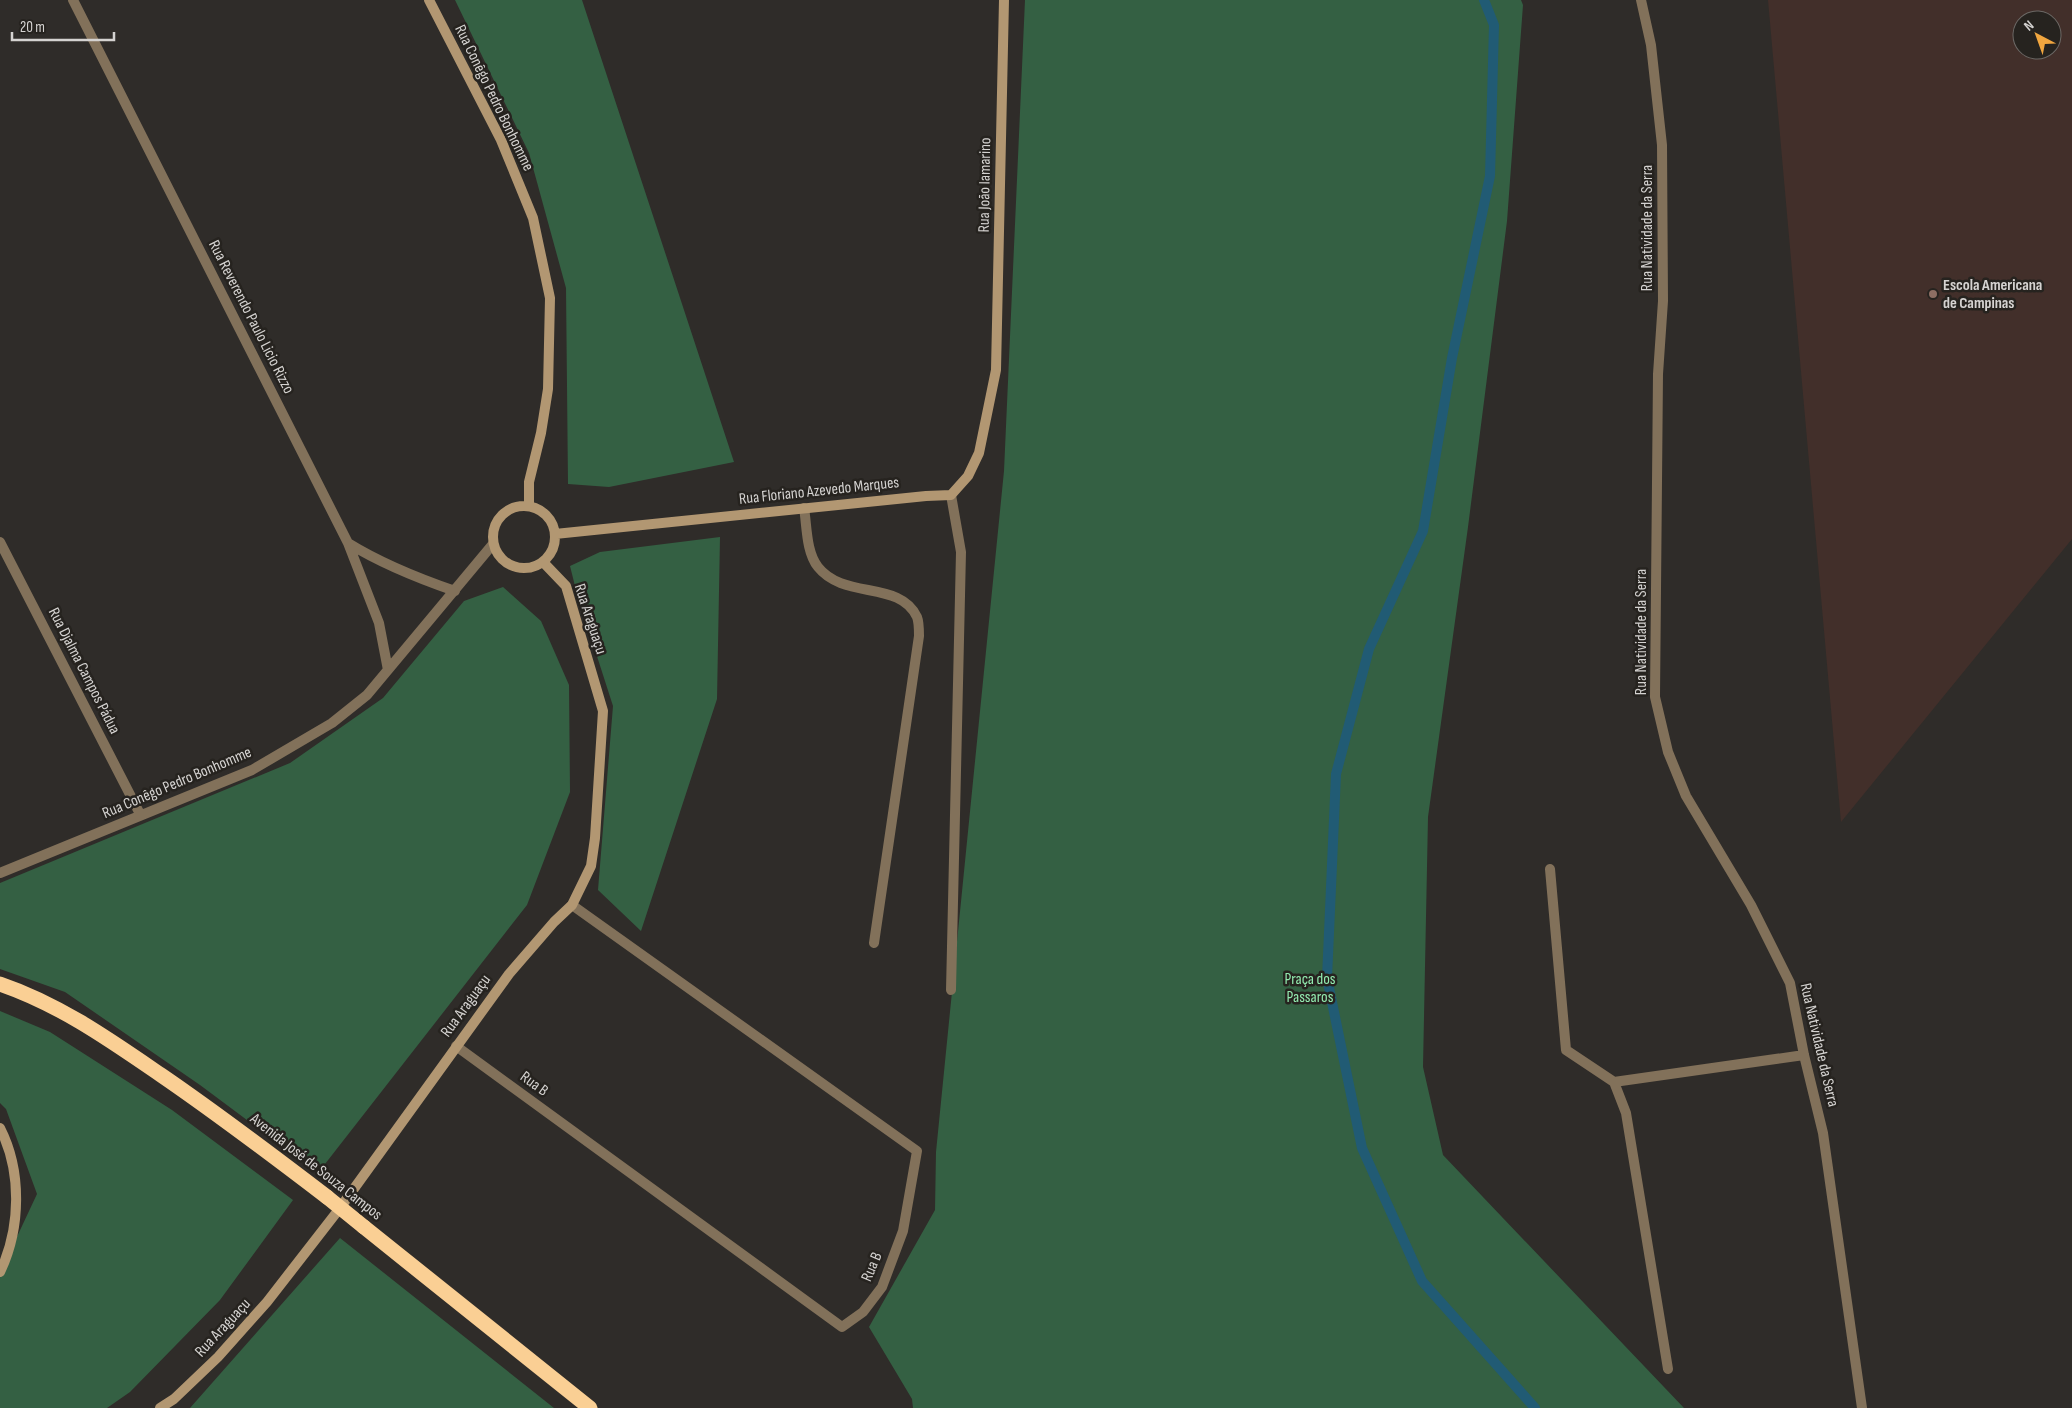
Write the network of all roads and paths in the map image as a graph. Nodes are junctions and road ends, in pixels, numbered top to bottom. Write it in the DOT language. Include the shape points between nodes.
graph roads {
  1 [pos="73,0"];
  2 [pos="429,0"];
  3 [pos="1004,0"];
  4 [pos="1641,0"];
  5 [pos="951,495"];
  6 [pos="529,505"];
  7 [pos="804,508"];
  8 [pos="555,534"];
  9 [pos="0,542"];
  10 [pos="348,543"];
  11 [pos="494,544"];
  12 [pos="543,562"];
  13 [pos="455,591"];
  14 [pos="388,670"];
  15 [pos="140,814"];
  16 [pos="1550,869"];
  17 [pos="0,873"];
  18 [pos="572,905"];
  19 [pos="874,943"];
  20 [pos="0,984"];
  21 [pos="951,990"];
  22 [pos="456,1046"];
  23 [pos="1804,1055"];
  24 [pos="1614,1082"];
  25 [pos="0,1128"];
  26 [pos="0,1272"];
  27 [pos="1668,1370"];
  28 [pos="160,1408"];
  29 [pos="590,1408"];
  30 [pos="1862,1408"];
  1 -- 10 [label="street, Rua Reverendo Paulo Licio Rizzo"];
  2 -- 6 [label="main road, Rua Conêgo Pedro Bonhomme" via="501,140 533,218 550,298 548,389 529,482"];
  3 -- 5 [label="main road, Rua João Iamarino" via="996,370 979,453 968,476"];
  4 -- 23 [label="street, Rua Natividade da Serra" via="1651,45 1662,145 1663,301 1658,374 1655,697 1668,752 1686,796 1751,905 1790,983"];
  5 -- 7 [label="main road, Rua Floriano Azevedo Marques"];
  5 -- 21 [label="street" via="961,552"];
  6 -- 8 [label="main road" via="547,515"];
  6 -- 11 [label="main road" via="509,509 501,516 495,524"];
  7 -- 8 [label="main road, Rua Floriano Azevedo Marques"];
  7 -- 19 [label="street" via="811,554 818,567 832,580 848,587 894,596 909,606 918,618 920,636"];
  8 -- 12 [label="main road" via="555,544"];
  9 -- 15 [label="street, Rua Djalma Campos Pádua"];
  10 -- 13 [label="street" via="405,574"];
  10 -- 14 [label="street, Rua Reverendo Paulo Licio Rizzo" via="379,623"];
  11 -- 12 [label="main road" via="497,554 513,566 533,567"];
  11 -- 13 [label="street, Rua Conêgo Pedro Bonhomme"];
  12 -- 18 [label="main road, Rua Araguaçu" via="566,586 603,711 591,866"];
  13 -- 14 [label="street, Rua Conêgo Pedro Bonhomme"];
  14 -- 15 [label="street, Rua Conêgo Pedro Bonhomme" via="367,695 332,723 252,770"];
  15 -- 17 [label="street, Rua Conêgo Pedro Bonhomme"];
  16 -- 24 [label="street" via="1566,1050"];
  18 -- 22 [label="main road, Rua Araguaçu" via="509,974"];
  18 -- 22 [label="street, Rua B" via="917,1151 902,1231 882,1288 863,1312 842,1327"];
  20 -- 29 [label="highway, Avenida José de Souza Campos, bridge" via="25,992 94,1028 240,1130"];
  22 -- 28 [label="main road, Rua Araguaçu" via="340,1208 267,1302 218,1357"];
  23 -- 24 [label="street"];
  23 -- 30 [label="street, Rua Natividade da Serra" via="1823,1133"];
  24 -- 27 [label="street" via="1626,1113"];
  25 -- 26 [label="main road" via="14,1166 15,1225"];
}
